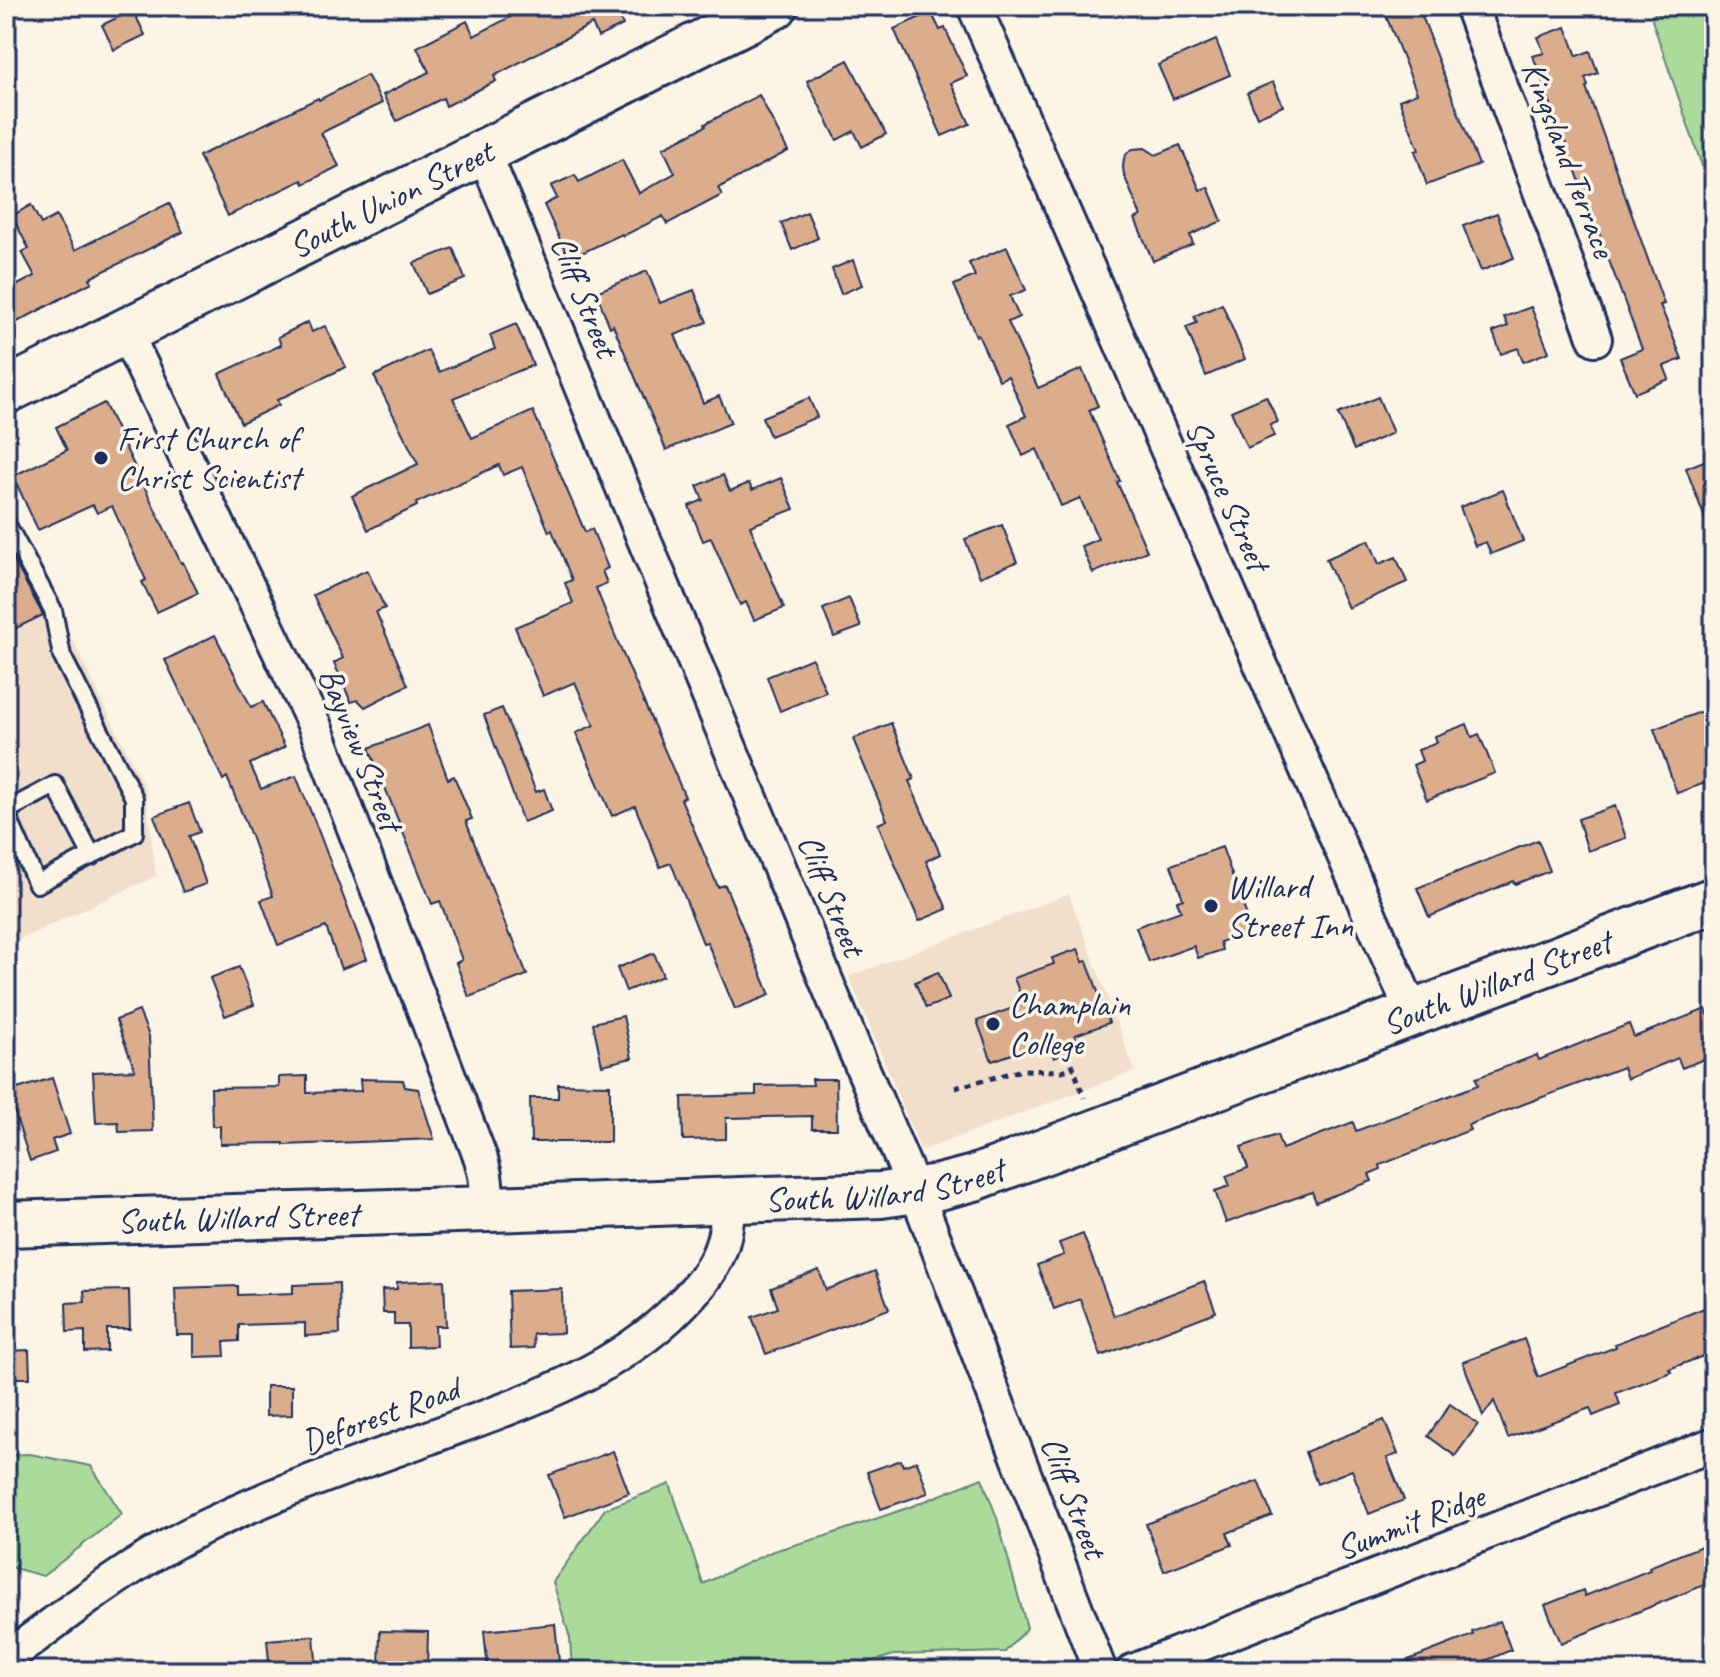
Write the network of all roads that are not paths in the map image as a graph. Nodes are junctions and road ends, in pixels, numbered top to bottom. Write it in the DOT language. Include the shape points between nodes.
graph roads {
  1 [pos="775,6"];
  2 [pos="974,6"];
  3 [pos="1471,6"];
  4 [pos="484,152"];
  5 [pos="125,331"];
  6 [pos="1595,339"];
  7 [pos="6,391"];
  8 [pos="6,523"];
  9 [pos="6,812"];
  10 [pos="92,856"];
  11 [pos="1714,900"];
  12 [pos="1413,1014"];
  13 [pos="915,1191"];
  14 [pos="729,1201"];
  15 [pos="489,1209"];
  16 [pos="6,1224"];
  17 [pos="1714,1444"];
  18 [pos="6,1659"];
  19 [pos="1100,1671"];
  20 [pos="1133,1671"];
  1 -- 4 [label="main road, South Union Street"];
  2 -- 12 [label="street, Spruce Street"];
  3 -- 6 [label="street, Kingsland Terrace"];
  4 -- 5 [label="main road, South Union Street"];
  4 -- 13 [label="street, Cliff Street"];
  5 -- 7 [label="main road, South Union Street"];
  5 -- 15 [label="street, Bayview Street" via="314,724 481,1159"];
  8 -- 10 [label="lane" via="53,610 62,656 134,798 134,833"];
  9 -- 10 [label="lane" via="55,785"];
  9 -- 10 [label="lane" via="37,884"];
  11 -- 12 [label="main road, South Willard Street"];
  12 -- 13 [label="main road, South Willard Street" via="974,1178"];
  13 -- 14 [label="main road, South Willard Street"];
  13 -- 19 [label="street, Cliff Street"];
  14 -- 15 [label="main road, South Willard Street"];
  14 -- 18 [label="street, Deforest Road" via="721,1249 705,1278 670,1316 617,1356 556,1389 265,1499 200,1529 122,1575"];
  15 -- 16 [label="main road, South Willard Street"];
  17 -- 20 [label="street, Summit Ridge"];
}
